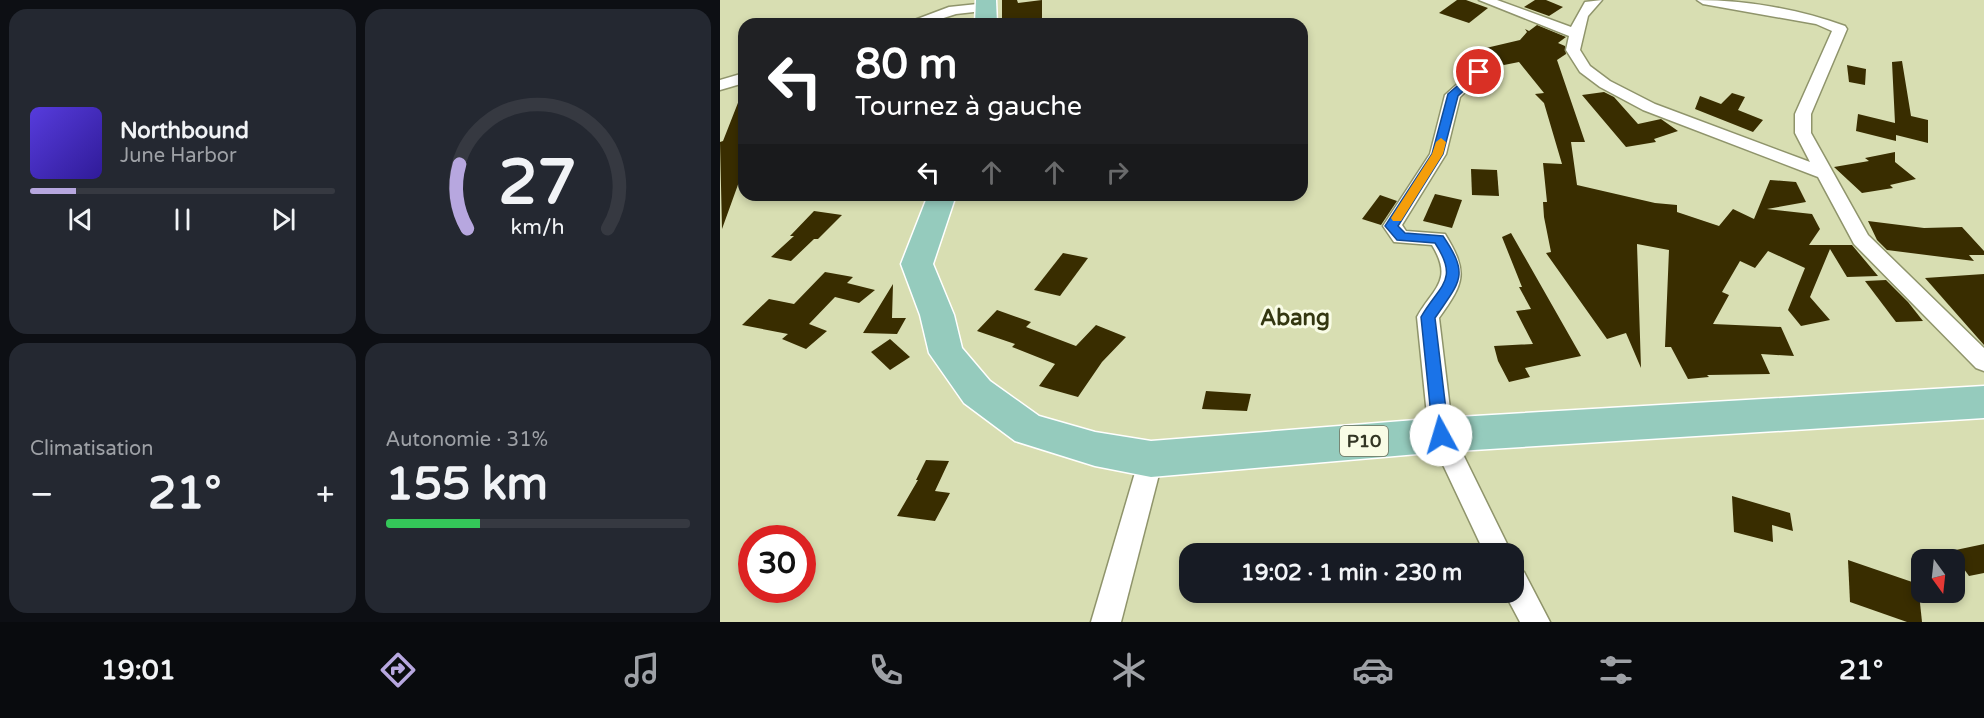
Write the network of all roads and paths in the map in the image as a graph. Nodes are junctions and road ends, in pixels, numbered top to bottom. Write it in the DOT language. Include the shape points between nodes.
graph roads {
  1 [pos="1485,0"];
  2 [pos="1596,0"];
  3 [pos="1703,0"];
  4 [pos="986,10"];
  5 [pos="929,18"];
  6 [pos="1577,34"];
  7 [pos="1479,72"];
  8 [pos="738,80"];
  9 [pos="720,86"];
  10 [pos="1824,173"];
  11 [pos="940,201"];
  12 [pos="1984,362"];
  13 [pos="1984,402"];
  14 [pos="1441,435"];
  15 [pos="1151,459"];
  16 [pos="1494,543"];
  17 [pos="1524,601"];
  18 [pos="1106,622"];
  19 [pos="1535,622"];
  1 -- 6 [label="street"];
  2 -- 6 [label="street" via="1579,19"];
  3 -- 10 [label="street" via="1819,21 1840,29 1803,114 1803,132"];
  4 -- 5 [label="street" via="954,10"];
  6 -- 10 [label="street" via="1573,50 1585,69 1605,84 1649,107"];
  7 -- 14 [label="street" via="1453,94 1438,154 1392,226 1401,237 1438,239 1452,259 1453,282 1428,317"];
  8 -- 9 [label="street"];
  10 -- 12 [label="street" via="1861,239"];
  11 -- 15 [label="main road, P10" via="917,264 937,315 946,353 977,392 1028,429 1095,449"];
  13 -- 14 [label="main road, P10"];
  14 -- 15 [label="main road, P10"];
  14 -- 16 [label="street"];
  15 -- 18 [label="street"];
  17 -- 19 [label="street"];
}
